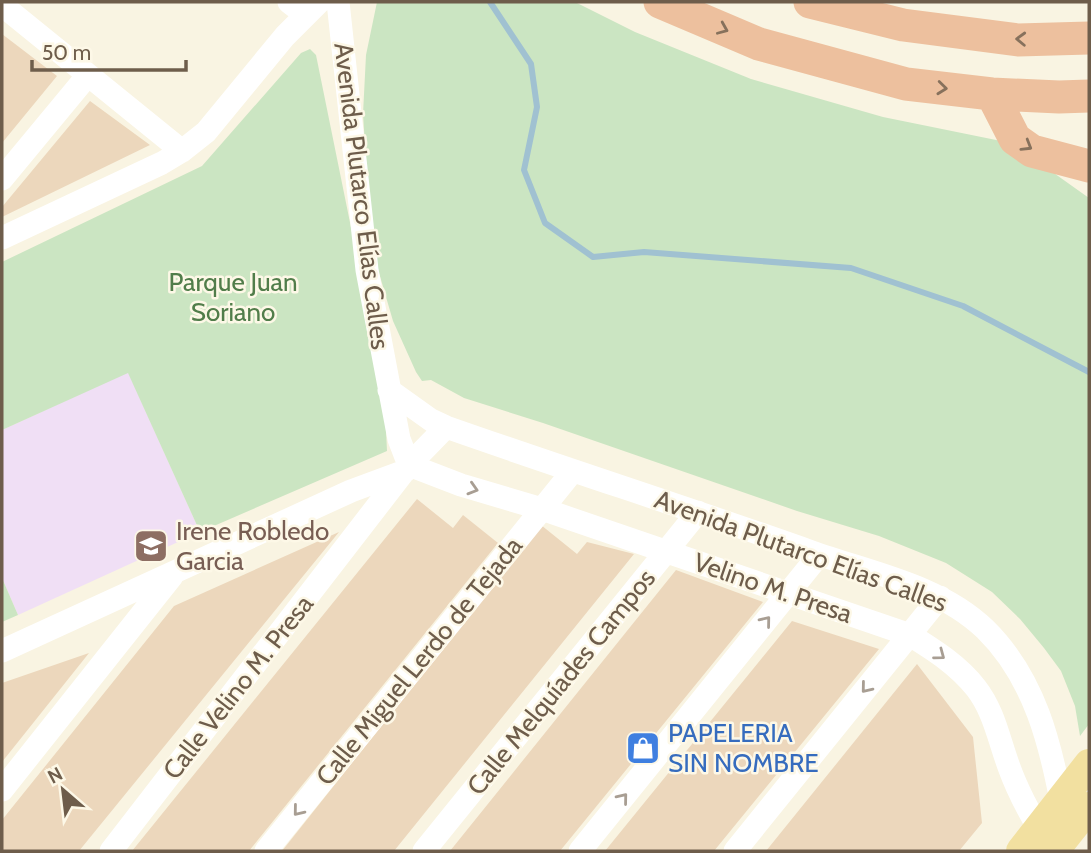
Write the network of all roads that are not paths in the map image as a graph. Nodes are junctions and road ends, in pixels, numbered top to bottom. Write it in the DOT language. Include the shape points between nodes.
graph roads {
  1 [pos="338,2"];
  2 [pos="660,2"];
  3 [pos="810,2"];
  4 [pos="2,5"];
  5 [pos="304,6"];
  6 [pos="1089,38"];
  7 [pos="88,75"];
  8 [pos="992,93"];
  9 [pos="1089,96"];
  10 [pos="182,151"];
  11 [pos="1089,166"];
  12 [pos="2,180"];
  13 [pos="2,238"];
  14 [pos="389,390"];
  15 [pos="446,427"];
  16 [pos="407,468"];
  17 [pos="572,472"];
  18 [pos="542,509"];
  19 [pos="698,512"];
  20 [pos="666,552"];
  21 [pos="819,555"];
  22 [pos="176,571"];
  23 [pos="788,593"];
  24 [pos="940,597"];
  25 [pos="910,635"];
  26 [pos="2,651"];
  27 [pos="1089,764"];
  28 [pos="2,790"];
  29 [pos="1061,799"];
  30 [pos="1089,807"];
  31 [pos="1050,844"];
  32 [pos="111,851"];
  33 [pos="265,851"];
  34 [pos="424,851"];
  35 [pos="580,851"];
  36 [pos="735,851"];
  1 -- 14 [label="street, Avenida Plutarco Elías Calles" via="367,270"];
  2 -- 8 [label="highway, one-way" via="759,44 906,84"];
  6 -- 3 [label="highway, one-way" via="1018,40 903,25"];
  4 -- 7 [label="street"];
  5 -- 10 [label="street" via="206,132"];
  7 -- 10 [label="street"];
  7 -- 12 [label="street"];
  8 -- 9 [label="highway"];
  8 -- 11 [label="highway, one-way" via="1015,139 1032,151"];
  10 -- 13 [label="street"];
  14 -- 15 [label="street, Avenida Plutarco Elías Calles"];
  14 -- 16 [label="street, Avenida Plutarco Elías Calles"];
  15 -- 16 [label="street, Calle Velino M. Presa"];
  15 -- 17 [label="street, Avenida Plutarco Elías Calles"];
  16 -- 18 [label="street, Velino M. Presa, one-way"];
  16 -- 22 [label="street"];
  16 -- 32 [label="street, Calle Velino M. Presa"];
  17 -- 18 [label="street, Calle Miguel Lerdo de Tejada"];
  17 -- 19 [label="street, Avenida Plutarco Elías Calles"];
  18 -- 20 [label="street, Velino M. Presa"];
  18 -- 33 [label="street, Calle Miguel Lerdo de Tejada, one-way"];
  19 -- 20 [label="street, Calle Melquíades Campos"];
  19 -- 21 [label="street, Avenida Plutarco Elías Calles"];
  20 -- 23 [label="street, Velino M. Presa"];
  20 -- 34 [label="street, Calle Melquíades Campos"];
  21 -- 23 [label="street"];
  21 -- 24 [label="street, Avenida Plutarco Elías Calles"];
  22 -- 26 [label="street"];
  22 -- 28 [label="street"];
  23 -- 25 [label="street, Velino M. Presa"];
  35 -- 23 [label="street, one-way"];
  24 -- 25 [label="street"];
  24 -- 29 [label="street, Avenida Plutarco Elías Calles" via="985,630 1009,657 1045,729"];
  25 -- 31 [label="street, Velino M. Presa, one-way" via="939,653 977,689 990,711 1013,778"];
  25 -- 36 [label="street, one-way"];
  27 -- 29 [label="main road"];
  29 -- 31 [label="main road"];
  30 -- 31 [label="main road"];
}
